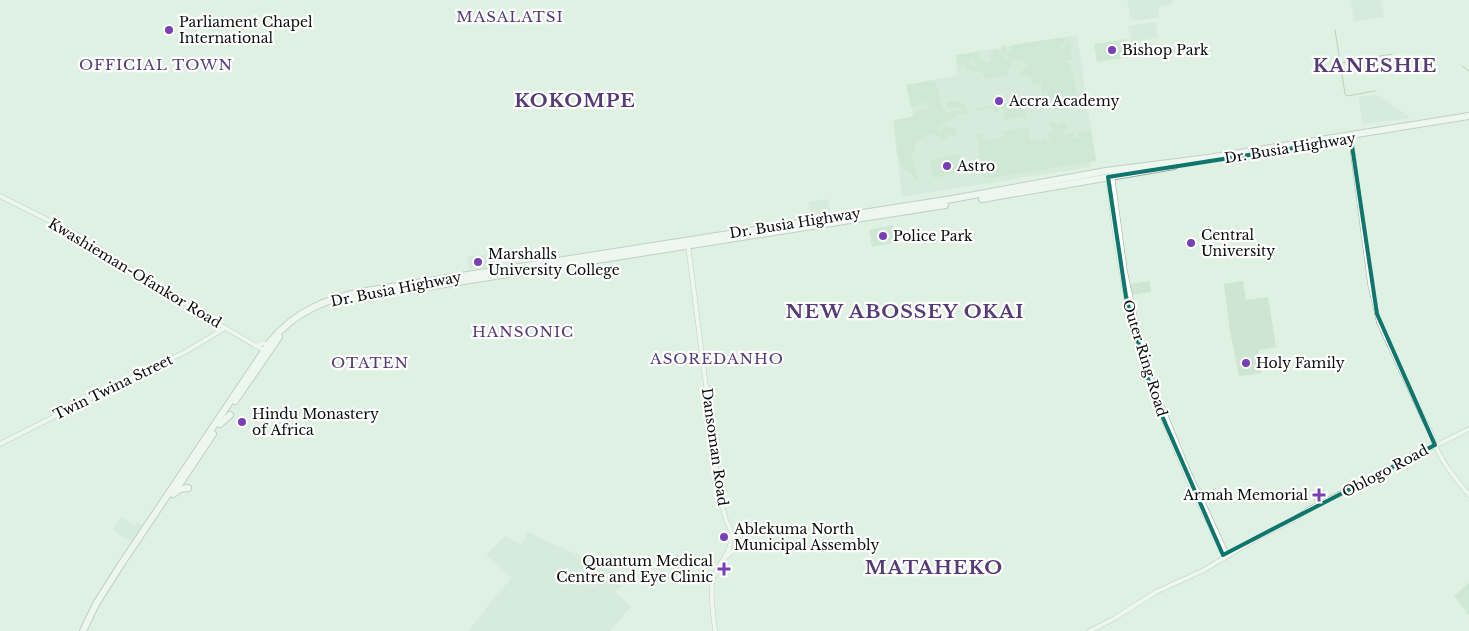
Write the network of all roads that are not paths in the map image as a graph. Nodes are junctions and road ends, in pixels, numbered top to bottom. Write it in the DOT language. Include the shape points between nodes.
graph roads {
  1 [pos="1469,118"];
  2 [pos="1351,139"];
  3 [pos="1111,176"];
  4 [pos="1081,183"];
  5 [pos="1025,189"];
  6 [pos="1007,192"];
  7 [pos="0,196"];
  8 [pos="936,198"];
  9 [pos="952,200"];
  10 [pos="688,243"];
  11 [pos="579,258"];
  12 [pos="614,261"];
  13 [pos="588,262"];
  14 [pos="542,268"];
  15 [pos="499,273"];
  16 [pos="449,281"];
  17 [pos="226,328"];
  18 [pos="265,349"];
  19 [pos="1469,429"];
  20 [pos="0,444"];
  21 [pos="1435,445"];
  22 [pos="188,488"];
  23 [pos="173,494"];
  24 [pos="1469,495"];
  25 [pos="1226,555"];
  26 [pos="83,631"];
  27 [pos="87,631"];
  28 [pos="715,631"];
  29 [pos="1090,631"];
  1 -- 2 [label="highway, Dr. Busia Highway"];
  1 -- 3 [label="highway, Dr. Busia Highway" via="1141,167"];
  2 -- 3 [label="highway, Dr. Busia Highway"];
  2 -- 21 [label="main road" via="1370,284 1377,314"];
  3 -- 4 [label="highway"];
  3 -- 4 [label="highway, Dr. Busia Highway" via="1106,180"];
  3 -- 5 [label="highway, Dr. Busia Highway"];
  3 -- 25 [label="main road, Outer Ring Road" via="1125,271 1155,389"];
  4 -- 5 [label="highway, Dr. Busia Highway" via="1058,188"];
  5 -- 6 [label="highway, Dr. Busia Highway"];
  6 -- 9 [label="highway, Dr. Busia Highway"];
  6 -- 10 [label="highway, Dr. Busia Highway" via="775,234"];
  7 -- 17 [label="main road, Kwashieman-Ofankor Road" via="80,236"];
  8 -- 9 [label="highway"];
  9 -- 10 [label="highway, Dr. Busia Highway"];
  10 -- 11 [label="highway, Dr. Busia Highway" via="676,241"];
  10 -- 13 [label="highway, Dr. Busia Highway"];
  10 -- 28 [label="main road, Dansoman Road" via="719,491 733,546 712,582"];
  11 -- 14 [label="highway"];
  11 -- 15 [label="highway, Dr. Busia Highway"];
  12 -- 13 [label="highway"];
  13 -- 14 [label="highway, Dr. Busia Highway"];
  14 -- 15 [label="highway, Dr. Busia Highway"];
  15 -- 16 [label="highway, Dr. Busia Highway"];
  16 -- 18 [label="highway, Dr. Busia Highway" via="374,297 340,300 309,313"];
  16 -- 18 [label="highway, Dr. Busia Highway" via="324,299 278,332"];
  17 -- 18 [label="main road, Kwashieman-Ofankor Road"];
  17 -- 20 [label="main road, Twin Twina Street" via="187,351"];
  18 -- 23 [label="highway" via="246,379 245,388"];
  18 -- 26 [label="highway, Dr. Busia Highway" via="120,566"];
  19 -- 21 [label="main road, Oblogo Road"];
  21 -- 24 [label="main road" via="1451,474"];
  21 -- 25 [label="main road, Oblogo Road"];
  22 -- 23 [label="highway" via="180,488"];
  23 -- 27 [label="highway" via="114,582"];
  25 -- 29 [label="main road, Oblogo Road"];
}
